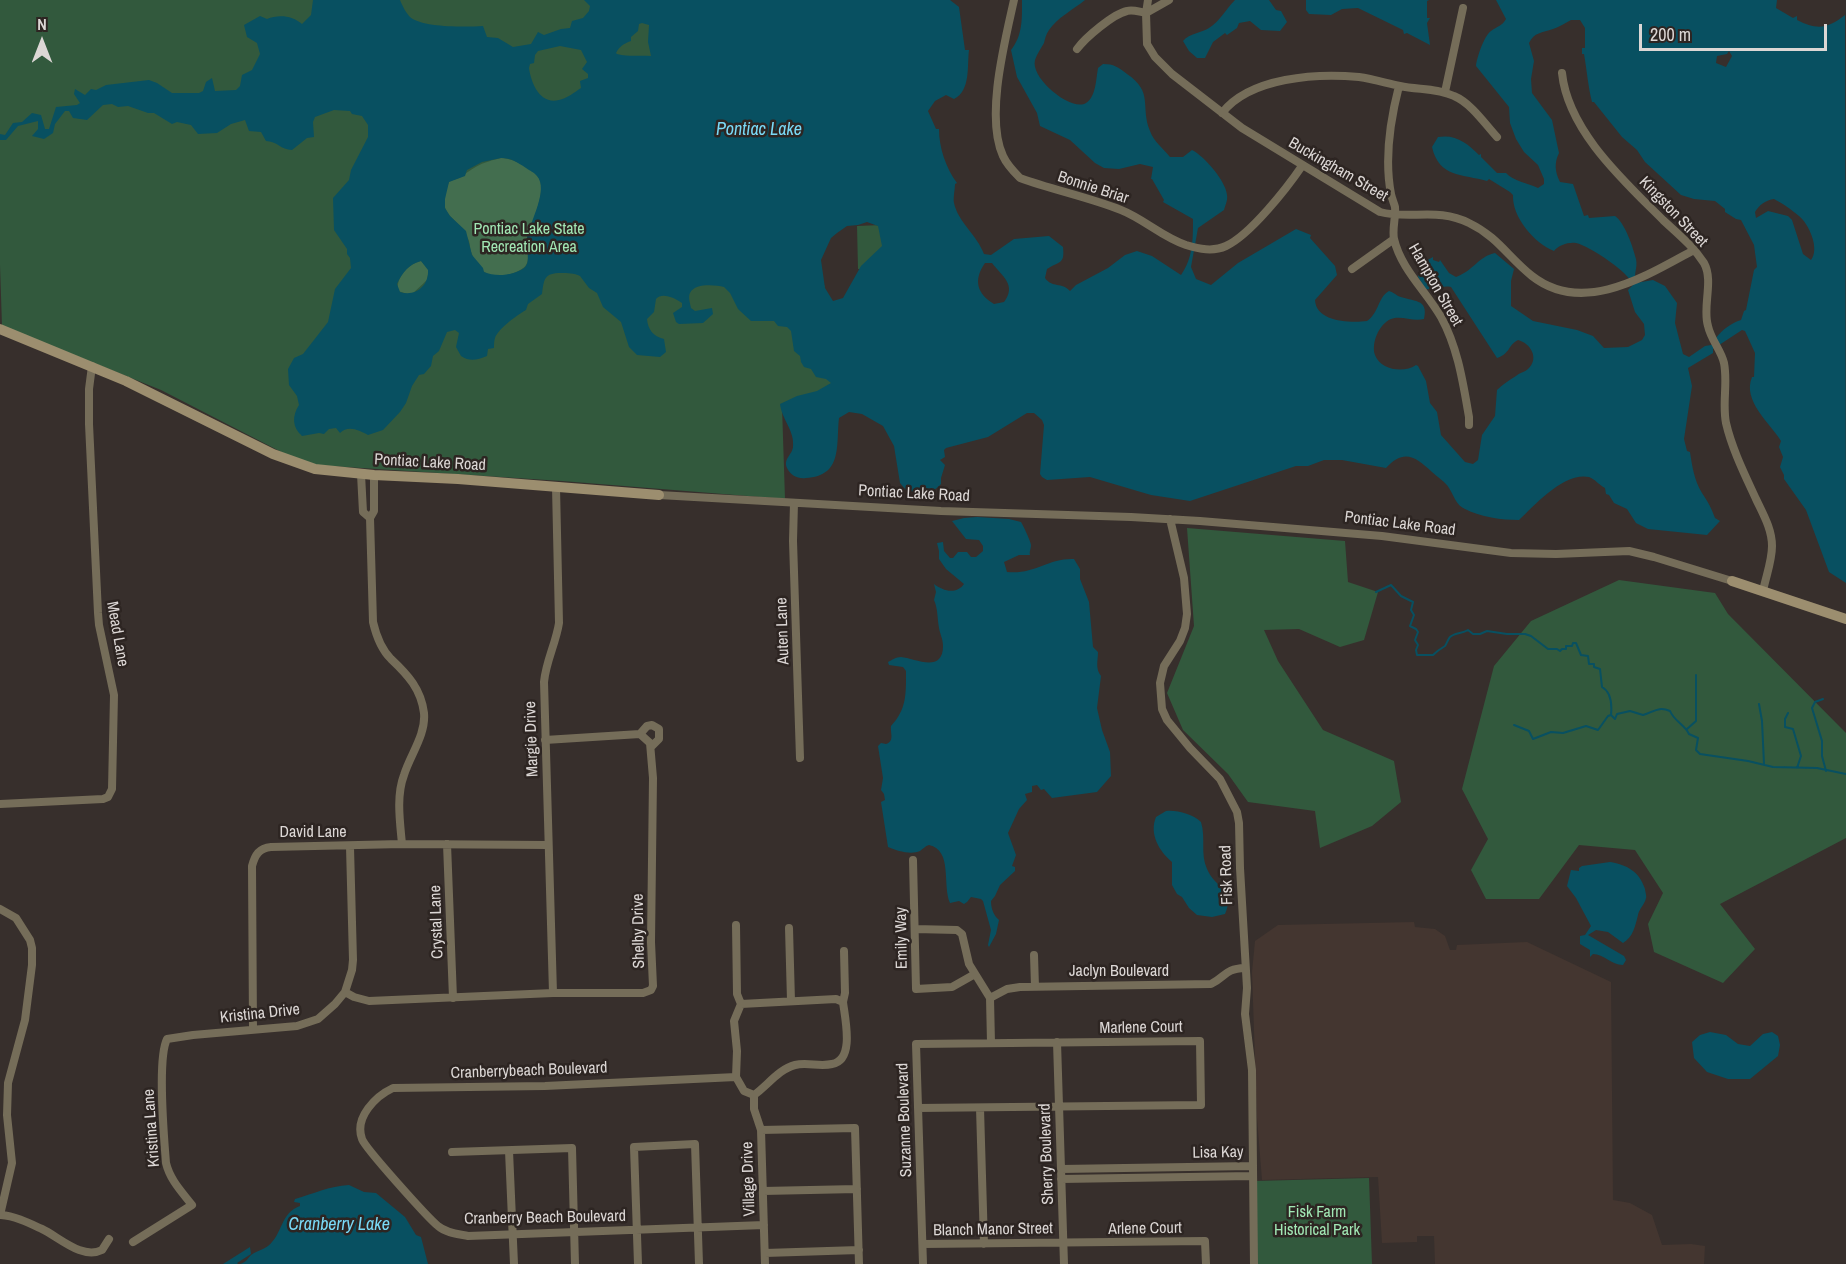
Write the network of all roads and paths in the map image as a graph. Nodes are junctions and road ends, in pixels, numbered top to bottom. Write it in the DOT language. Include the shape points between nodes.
graph roads {
  1 [pos="1014,0"];
  2 [pos="1148,0"];
  3 [pos="1169,0"];
  4 [pos="1463,8"];
  5 [pos="1146,13"];
  6 [pos="1077,49"];
  7 [pos="1562,73"];
  8 [pos="1400,86"];
  9 [pos="1444,92"];
  10 [pos="1222,113"];
  11 [pos="1497,137"];
  12 [pos="1302,166"];
  13 [pos="1395,216"];
  14 [pos="1394,239"];
  15 [pos="1694,250"];
  16 [pos="1352,269"];
  17 [pos="0,329"];
  18 [pos="92,366"];
  19 [pos="1469,425"];
  20 [pos="361,474"];
  21 [pos="374,475"];
  22 [pos="556,487"];
  23 [pos="659,495"];
  24 [pos="794,503"];
  25 [pos="370,518"];
  26 [pos="1170,519"];
  27 [pos="1732,581"];
  28 [pos="1763,591"];
  29 [pos="1846,619"];
  30 [pos="640,734"];
  31 [pos="545,740"];
  32 [pos="651,747"];
  33 [pos="800,758"];
  34 [pos="0,804"];
  35 [pos="402,844"];
  36 [pos="447,844"];
  37 [pos="548,845"];
  38 [pos="350,847"];
  39 [pos="913,860"];
  40 [pos="0,909"];
  41 [pos="736,925"];
  42 [pos="789,928"];
  43 [pos="915,930"];
  44 [pos="844,951"];
  45 [pos="1034,955"];
  46 [pos="1245,968"];
  47 [pos="975,974"];
  48 [pos="1035,987"];
  49 [pos="345,992"];
  50 [pos="553,993"];
  51 [pos="453,998"];
  52 [pos="990,998"];
  53 [pos="791,1000"];
  54 [pos="843,1002"];
  55 [pos="741,1004"];
  56 [pos="253,1029"];
  57 [pos="166,1041"];
  58 [pos="1057,1042"];
  59 [pos="991,1043"];
  60 [pos="736,1077"];
  61 [pos="754,1095"];
  62 [pos="1059,1107"];
  63 [pos="918,1108"];
  64 [pos="980,1108"];
  65 [pos="761,1130"];
  66 [pos="365,1143"];
  67 [pos="509,1151"];
  68 [pos="452,1152"];
  69 [pos="1252,1166"];
  70 [pos="1184,1167"];
  71 [pos="1061,1168"];
  72 [pos="1127,1168"];
  73 [pos="1252,1176"];
  74 [pos="1128,1178"];
  75 [pos="1183,1178"];
  76 [pos="1061,1179"];
  77 [pos="857,1189"];
  78 [pos="763,1191"];
  79 [pos="1,1215"];
  80 [pos="764,1225"];
  81 [pos="698,1228"];
  82 [pos="636,1230"];
  83 [pos="574,1232"];
  84 [pos="513,1234"];
  85 [pos="109,1239"];
  86 [pos="133,1242"];
  87 [pos="1064,1243"];
  88 [pos="923,1244"];
  89 [pos="984,1244"];
  90 [pos="859,1250"];
  91 [pos="765,1253"];
  92 [pos="514,1264"];
  93 [pos="575,1264"];
  94 [pos="638,1264"];
  95 [pos="699,1264"];
  96 [pos="765,1264"];
  97 [pos="859,1264"];
  98 [pos="923,1264"];
  99 [pos="1064,1264"];
  100 [pos="1206,1264"];
  101 [pos="1254,1264"];
  1 -- 12 [label="street, Bonnie Briar" via="1000,66 995,124 1002,156 1020,178 1121,210 1167,237 1205,250 1226,246 1239,238"];
  2 -- 5 [label="street, Buckingham Street"];
  3 -- 5 [label="street"];
  4 -- 9 [label="street"];
  5 -- 6 [label="street" via="1124,11"];
  5 -- 10 [label="street, Buckingham Street" via="1147,44 1155,57"];
  7 -- 15 [label="street, Kingston Street" via="1573,109 1599,152"];
  8 -- 9 [label="street"];
  8 -- 10 [label="street" via="1360,77 1291,80 1253,89 1230,103"];
  8 -- 13 [label="street, Hampton Street" via="1389,146"];
  9 -- 11 [label="street" via="1457,96"];
  10 -- 12 [label="street, Buckingham Street"];
  12 -- 13 [label="street, Buckingham Street" via="1380,212"];
  13 -- 14 [label="street, Hampton Street"];
  13 -- 15 [label="street, Buckingham Street" via="1444,214 1469,223 1497,240 1533,276 1561,291 1609,290"];
  14 -- 16 [label="street"];
  14 -- 19 [label="street, Hampton Street" via="1409,272 1440,315 1450,337 1461,370"];
  15 -- 28 [label="street, Kingston Street" via="1707,273 1707,324 1725,370 1726,421 1771,536"];
  17 -- 18 [label="street, Pontiac Lake Road"];
  18 -- 20 [label="street, Pontiac Lake Road" via="290,461 315,469"];
  18 -- 34 [label="street, Mead Lane" via="89,424 99,626 114,695 112,789 103,799"];
  20 -- 21 [label="street, Pontiac Lake Road"];
  20 -- 25 [label="street" via="363,512"];
  21 -- 22 [label="street, Pontiac Lake Road"];
  21 -- 25 [label="street" via="374,511"];
  22 -- 23 [label="street, Pontiac Lake Road"];
  22 -- 31 [label="street, Margie Drive" via="559,616 544,682"];
  23 -- 24 [label="street, Pontiac Lake Road"];
  24 -- 26 [label="street, Pontiac Lake Road"];
  24 -- 33 [label="street, Auten Lane"];
  25 -- 35 [label="street" via="376,635 390,658 414,683 424,716 400,788"];
  26 -- 27 [label="street, Pontiac Lake Road" via="1382,536 1511,553 1629,551"];
  26 -- 46 [label="street, Fisk Road" via="1184,578 1187,614 1179,641 1164,666 1160,698 1167,720 1220,778 1237,812"];
  27 -- 28 [label="street, Pontiac Lake Road"];
  28 -- 29 [label="street, Pontiac Lake Road"];
  30 -- 31 [label="street"];
  30 -- 32 [label="street"];
  30 -- 32 [label="street" via="647,726 659,729 659,739"];
  31 -- 37 [label="street, Margie Drive"];
  32 -- 50 [label="street, Shelby Drive" via="653,986 643,993"];
  35 -- 36 [label="street, David Lane"];
  35 -- 38 [label="street, David Lane"];
  36 -- 37 [label="street, David Lane"];
  36 -- 51 [label="street, Crystal Lane"];
  37 -- 50 [label="street, Margie Drive"];
  38 -- 49 [label="street" via="353,960"];
  38 -- 56 [label="street, David Lane" via="266,847 257,854 252,866"];
  39 -- 43 [label="street, Emily Way"];
  40 -- 79 [label="street" via="16,918 32,948 25,1020 8,1083 12,1163"];
  41 -- 55 [label="street" via="737,994"];
  42 -- 53 [label="street"];
  43 -- 47 [label="street" via="957,930 962,934"];
  43 -- 47 [label="street, Emily Way" via="916,989 952,987"];
  44 -- 54 [label="street"];
  45 -- 48 [label="street"];
  46 -- 48 [label="street, Jaclyn Boulevard" via="1228,970 1211,984"];
  46 -- 69 [label="street, Fisk Road" via="1245,1014 1252,1071"];
  47 -- 52 [label="street"];
  48 -- 52 [label="street, Jaclyn Boulevard" via="1008,989"];
  49 -- 51 [label="street, Shelby Drive" via="369,1001"];
  49 -- 56 [label="street, Kristina Drive" via="318,1019 297,1026"];
  50 -- 51 [label="street, Shelby Drive"];
  52 -- 59 [label="street"];
  53 -- 54 [label="street"];
  53 -- 55 [label="street"];
  54 -- 61 [label="street" via="847,1050 843,1059 834,1064 795,1065 780,1071"];
  55 -- 60 [label="street" via="734,1021"];
  56 -- 57 [label="street, Kristina Drive" via="171,1037"];
  57 -- 86 [label="street, Kristina Lane" via="162,1074 166,1163 174,1184 192,1205"];
  58 -- 59 [label="street, Suzanne Boulevard"];
  58 -- 62 [label="street, Sherry Boulevard"];
  58 -- 62 [label="street, Marlene Court" via="1200,1041 1201,1105"];
  59 -- 63 [label="street, Suzanne Boulevard" via="916,1044"];
  60 -- 61 [label="street" via="744,1090"];
  60 -- 66 [label="street, Cranberrybeach Boulevard" via="393,1088 374,1101 361,1121"];
  61 -- 65 [label="street, Village Drive"];
  62 -- 64 [label="street"];
  62 -- 71 [label="street, Sherry Boulevard"];
  63 -- 64 [label="street"];
  63 -- 88 [label="street, Suzanne Boulevard"];
  64 -- 89 [label="street"];
  65 -- 77 [label="street" via="855,1128"];
  65 -- 78 [label="street, Village Drive"];
  66 -- 84 [label="street, Cranberry Beach Boulevard" via="439,1227 468,1236"];
  67 -- 68 [label="street"];
  67 -- 83 [label="street" via="572,1148"];
  67 -- 84 [label="street"];
  69 -- 70 [label="street, Lisa Kay"];
  69 -- 73 [label="street, Fisk Road"];
  70 -- 72 [label="street, Lisa Kay"];
  70 -- 75 [label="street, Lisa Kay"];
  71 -- 72 [label="street, Lisa Kay"];
  71 -- 76 [label="street, Sherry Boulevard"];
  72 -- 74 [label="street"];
  73 -- 75 [label="street, Lisa Kay"];
  73 -- 101 [label="street, Fisk Road"];
  74 -- 75 [label="street, Lisa Kay"];
  74 -- 76 [label="street, Lisa Kay"];
  76 -- 87 [label="street, Sherry Boulevard"];
  77 -- 78 [label="street"];
  77 -- 90 [label="street"];
  78 -- 80 [label="street, Village Drive"];
  79 -- 85 [label="street" via="42,1229 90,1253 102,1250"];
  80 -- 81 [label="street, Cranberry Beach Boulevard"];
  80 -- 91 [label="street, Village Drive"];
  81 -- 82 [label="street, Cranberry Beach Boulevard"];
  81 -- 82 [label="street" via="695,1144 634,1147"];
  81 -- 95 [label="street"];
  82 -- 83 [label="street, Cranberry Beach Boulevard"];
  82 -- 94 [label="street"];
  83 -- 84 [label="street, Cranberry Beach Boulevard"];
  83 -- 93 [label="street"];
  84 -- 92 [label="street"];
  87 -- 89 [label="street, Blanch Manor Street"];
  87 -- 99 [label="street, Sherry Boulevard"];
  87 -- 100 [label="street, Arlene Court" via="1205,1241"];
  88 -- 89 [label="street, Blanch Manor Street"];
  88 -- 98 [label="street, Suzanne Boulevard"];
  90 -- 91 [label="street"];
  90 -- 97 [label="street"];
  91 -- 96 [label="street, Village Drive"];
}
